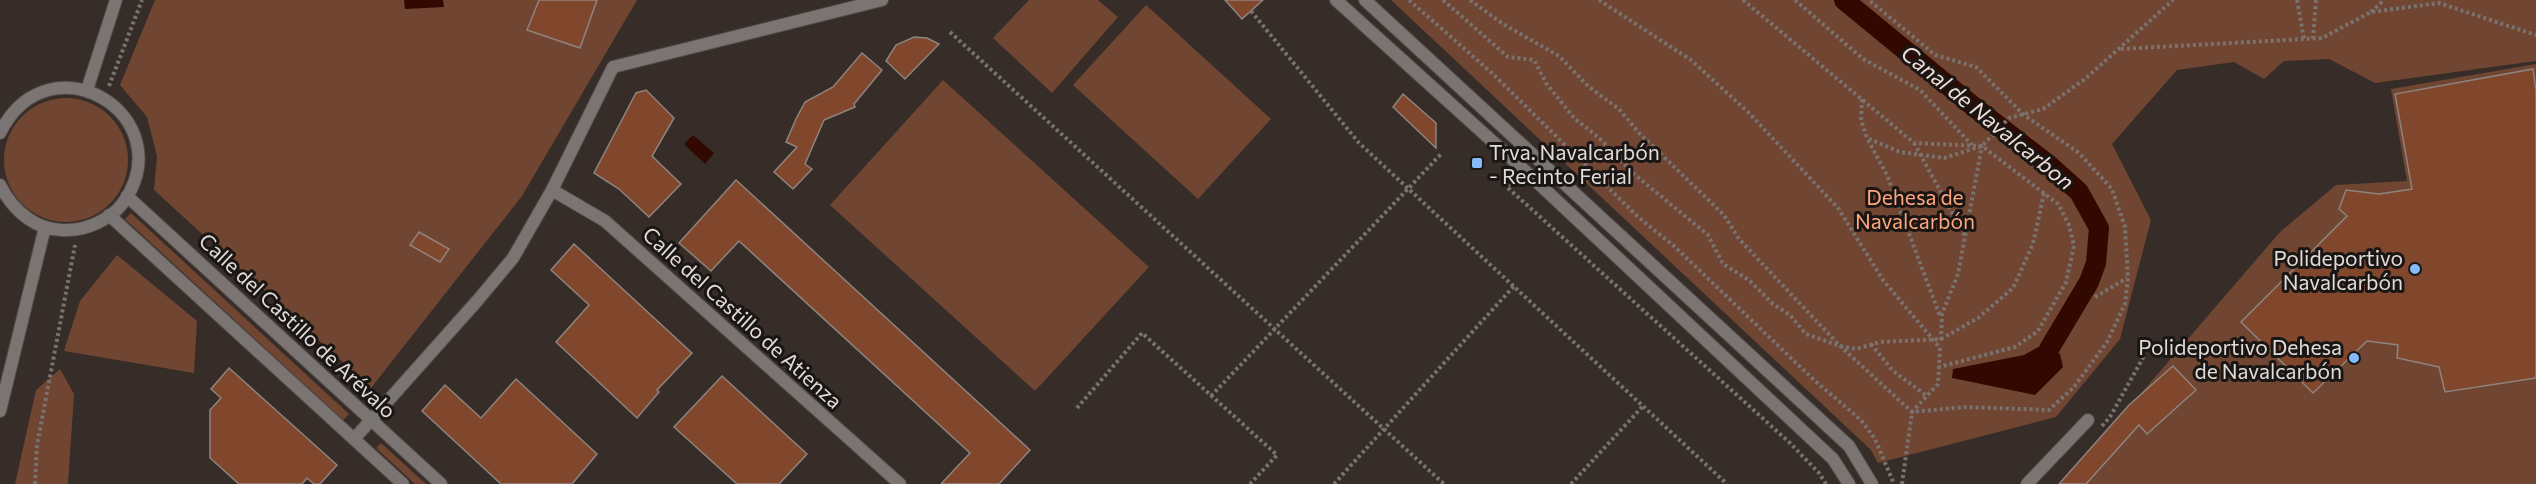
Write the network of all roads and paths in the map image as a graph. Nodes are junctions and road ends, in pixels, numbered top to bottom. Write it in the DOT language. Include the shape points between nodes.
graph roads {
  1 [pos="116,0"];
  2 [pos="142,0"];
  3 [pos="882,0"];
  4 [pos="1336,0"];
  5 [pos="1365,0"];
  6 [pos="1409,0"];
  7 [pos="1443,0"];
  8 [pos="1470,0"];
  9 [pos="1599,0"];
  10 [pos="1743,0"];
  11 [pos="1795,0"];
  12 [pos="1869,0"];
  13 [pos="2173,0"];
  14 [pos="2297,0"];
  15 [pos="2316,0"];
  16 [pos="2384,0"];
  17 [pos="1251,11"];
  18 [pos="2371,12"];
  19 [pos="950,32"];
  20 [pos="2536,35"];
  21 [pos="2304,39"];
  22 [pos="2313,39"];
  23 [pos="2121,49"];
  24 [pos="108,89"];
  25 [pos="87,90"];
  26 [pos="1862,99"];
  27 [pos="2024,115"];
  28 [pos="0,133"];
  29 [pos="1867,138"];
  30 [pos="1914,143"];
  31 [pos="1973,145"];
  32 [pos="1982,146"];
  33 [pos="1442,153"];
  34 [pos="1922,155"];
  35 [pos="1522,169"];
  36 [pos="0,185"];
  37 [pos="1408,188"];
  38 [pos="552,190"];
  39 [pos="2044,194"];
  40 [pos="128,196"];
  41 [pos="109,215"];
  42 [pos="45,227"];
  43 [pos="1966,237"];
  44 [pos="81,242"];
  45 [pos="2128,278"];
  46 [pos="1514,286"];
  47 [pos="2095,297"];
  48 [pos="1942,319"];
  49 [pos="1274,328"];
  50 [pos="1933,339"];
  51 [pos="1941,339"];
  52 [pos="1871,344"];
  53 [pos="1840,346"];
  54 [pos="1940,348"];
  55 [pos="1939,367"];
  56 [pos="1211,396"];
  57 [pos="1927,396"];
  58 [pos="1643,406"];
  59 [pos="1077,408"];
  60 [pos="0,411"];
  61 [pos="1912,412"];
  62 [pos="372,420"];
  63 [pos="2088,420"];
  64 [pos="1384,429"];
  65 [pos="354,439"];
  66 [pos="35,484"];
  67 [pos="403,484"];
  68 [pos="441,484"];
  69 [pos="900,484"];
  70 [pos="1250,484"];
  71 [pos="1334,484"];
  72 [pos="1444,484"];
  73 [pos="1570,484"];
  74 [pos="1727,484"];
  75 [pos="1826,484"];
  76 [pos="1849,484"];
  77 [pos="1872,484"];
  78 [pos="1894,484"];
  79 [pos="1902,484"];
  80 [pos="2027,484"];
  1 -- 25 [label="street"];
  2 -- 24 [label="path"];
  3 -- 38 [label="street" via="613,67"];
  4 -- 35 [label="street"];
  5 -- 77 [label="street" via="1849,446"];
  6 -- 78 [label="path" via="1493,74 1638,217 1861,420 1875,439"];
  7 -- 53 [label="path" via="1508,57 1534,60 1546,83 1574,118 1708,235 1724,264 1790,315 1806,334"];
  8 -- 53 [label="path" via="1559,56 1589,87 1619,109 1724,215 1739,239"];
  9 -- 50 [label="path" via="1691,60 1749,113 1838,208 1883,280"];
  10 -- 26 [label="path"];
  11 -- 31 [label="path" via="1863,58 1920,90"];
  12 -- 27 [label="path" via="1935,55 1976,67"];
  13 -- 23 [label="path"];
  14 -- 21 [label="path"];
  15 -- 22 [label="path"];
  16 -- 18 [label="path"];
  17 -- 37 [label="path" via="1359,142"];
  18 -- 20 [label="path" via="2439,3"];
  18 -- 22 [label="path"];
  19 -- 49 [label="path"];
  21 -- 22 [label="path"];
  21 -- 23 [label="path"];
  23 -- 27 [label="path" via="2043,109"];
  25 -- 28 [label="street" via="65,87 43,91 23,102"];
  25 -- 40 [label="street" via="107,99 123,114 134,133 139,155"];
  26 -- 29 [label="path" via="1861,120"];
  26 -- 30 [label="path"];
  27 -- 32 [label="path" via="2009,118"];
  27 -- 45 [label="path" via="2079,153 2112,189 2125,228"];
  29 -- 34 [label="path" via="1900,152"];
  29 -- 48 [label="path" via="1887,175"];
  30 -- 31 [label="path"];
  30 -- 34 [label="path"];
  31 -- 32 [label="path"];
  32 -- 34 [label="path" via="1944,158"];
  32 -- 39 [label="path"];
  32 -- 43 [label="path"];
  33 -- 37 [label="path"];
  34 -- 43 [label="path"];
  35 -- 75 [label="path" via="1507,187 1790,443"];
  35 -- 76 [label="street" via="1833,459"];
  36 -- 42 [label="street" via="24,217"];
  37 -- 46 [label="path"];
  37 -- 49 [label="path"];
  38 -- 62 [label="street" via="513,258"];
  38 -- 69 [label="street, Calle del Castillo de Atienza" via="605,221"];
  39 -- 51 [label="path" via="2034,244 2013,288 1978,318"];
  39 -- 55 [label="path" via="2058,204 2074,246 2066,282 2052,308 2038,331 2015,346"];
  40 -- 41 [label="street"];
  40 -- 62 [label="street, Calle del Castillo de Arévalo"];
  41 -- 42 [label="street" via="89,227 67,231"];
  41 -- 65 [label="street"];
  42 -- 60 [label="street"];
  43 -- 48 [label="path"];
  44 -- 66 [label="path" via="74,246 37,445"];
  45 -- 47 [label="path"];
  45 -- 61 [label="path" via="2125,304 2108,342 2074,387 2049,410 1965,407"];
  46 -- 58 [label="path"];
  46 -- 64 [label="path"];
  48 -- 51 [label="path"];
  49 -- 56 [label="path"];
  49 -- 64 [label="path"];
  50 -- 51 [label="path"];
  50 -- 52 [label="path"];
  50 -- 54 [label="path"];
  51 -- 54 [label="path"];
  52 -- 53 [label="path" via="1856,349"];
  52 -- 57 [label="path" via="1893,371"];
  53 -- 61 [label="path"];
  54 -- 55 [label="path"];
  55 -- 57 [label="path" via="1938,384"];
  56 -- 59 [label="path" via="1143,333"];
  56 -- 70 [label="path" via="1276,455"];
  57 -- 61 [label="path"];
  58 -- 73 [label="path"];
  58 -- 74 [label="path"];
  61 -- 79 [label="path"];
  62 -- 65 [label="street"];
  62 -- 68 [label="street, Calle del Castillo de Arévalo"];
  63 -- 80 [label="street"];
  64 -- 71 [label="path"];
  64 -- 72 [label="path"];
  65 -- 67 [label="street"];
}
